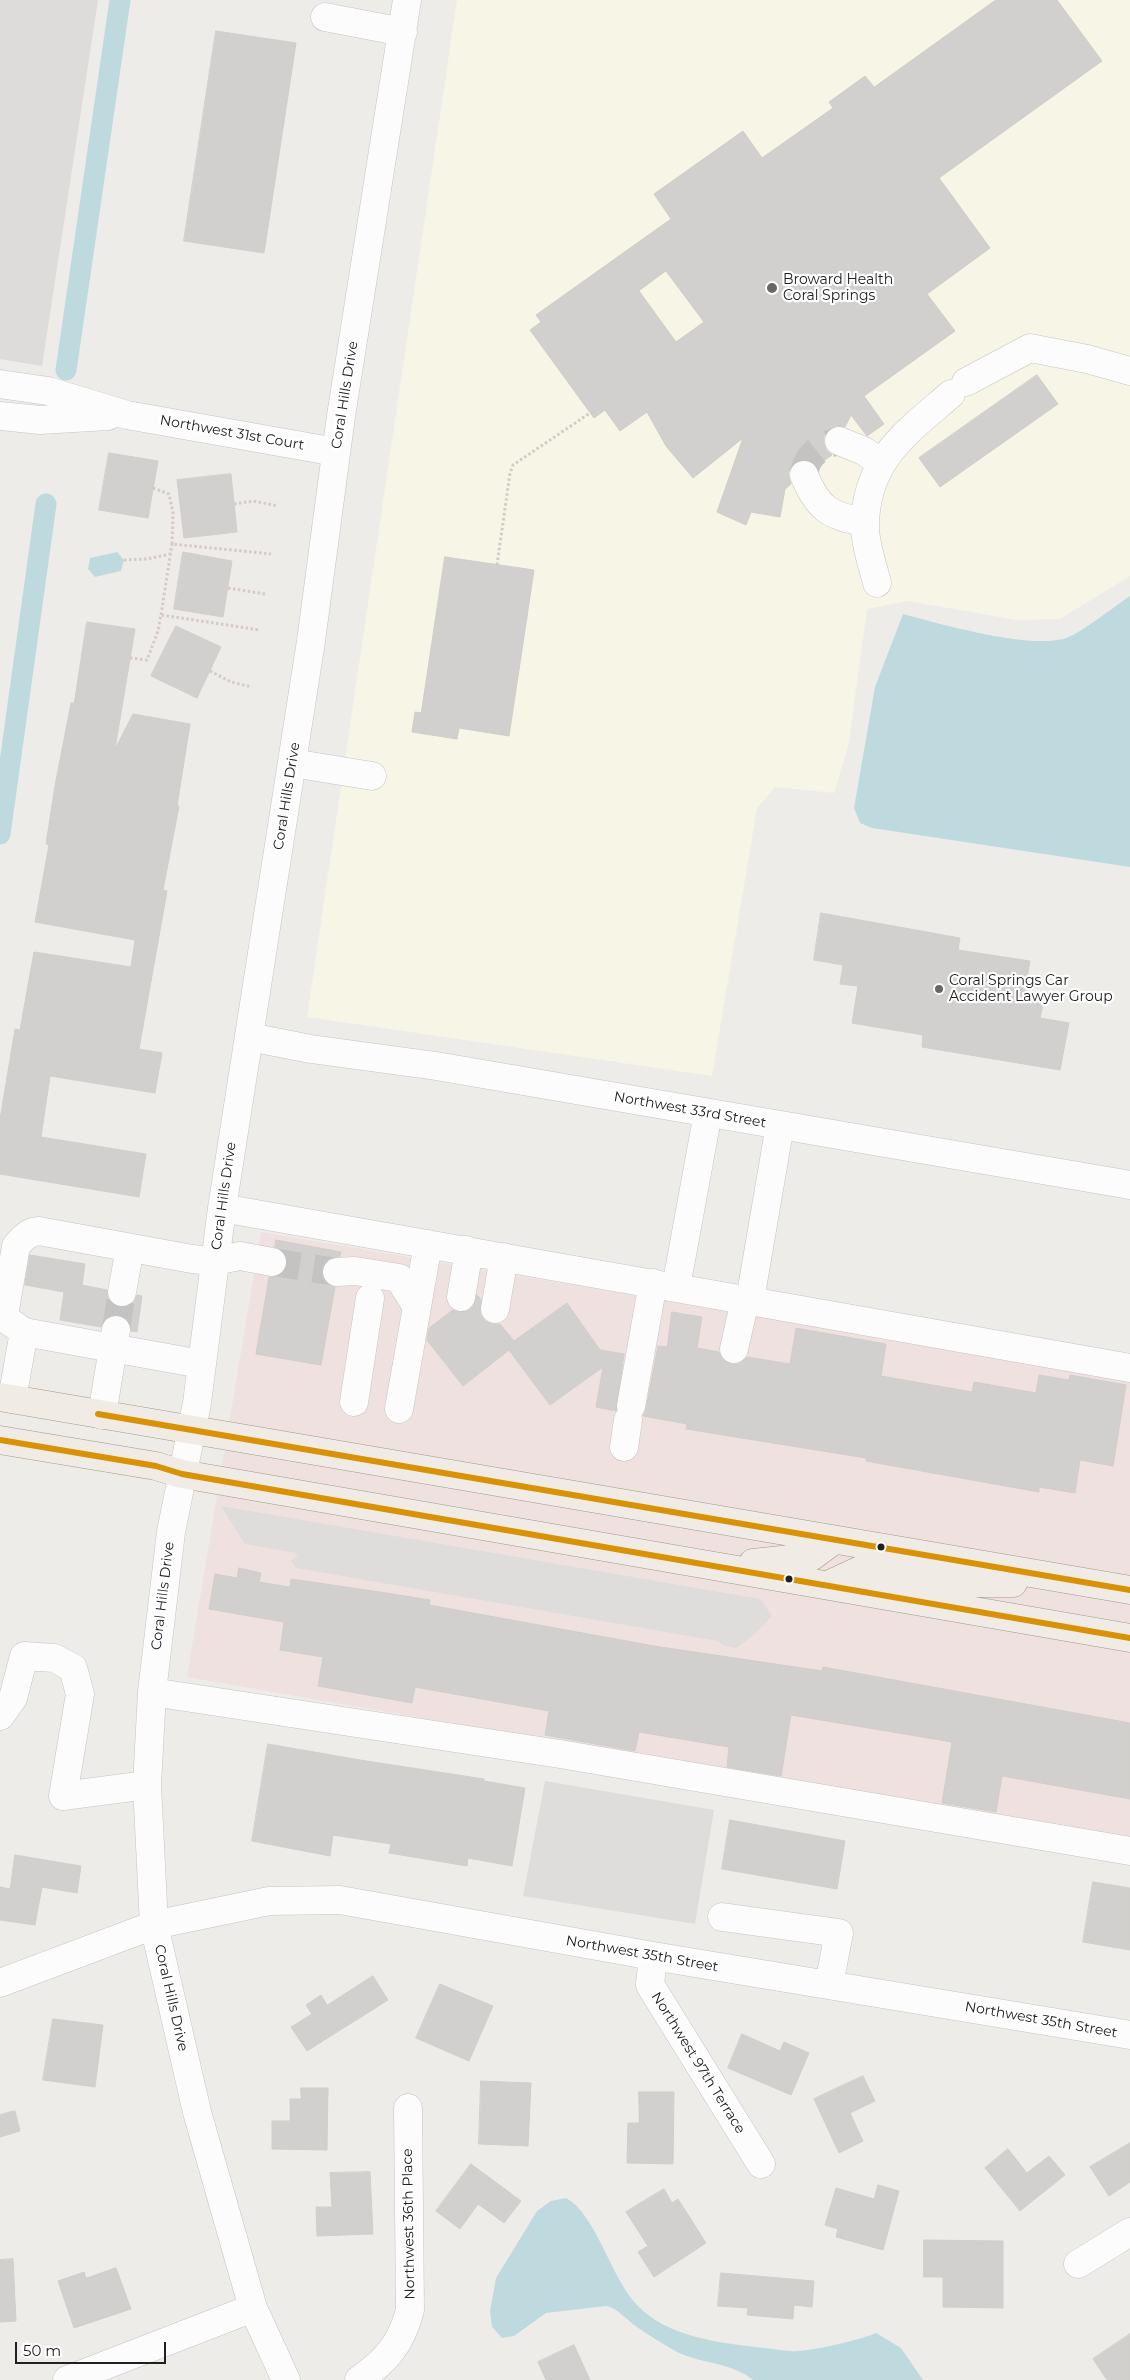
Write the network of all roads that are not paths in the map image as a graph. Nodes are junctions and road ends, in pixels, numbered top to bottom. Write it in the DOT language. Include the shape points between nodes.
graph roads {
  1 [pos="407,0"];
  2 [pos="325,17"];
  3 [pos="403,32"];
  4 [pos="1130,371"];
  5 [pos="0,384"];
  6 [pos="127,415"];
  7 [pos="0,416"];
  8 [pos="839,442"];
  9 [pos="336,452"];
  10 [pos="881,463"];
  11 [pos="804,475"];
  12 [pos="865,522"];
  13 [pos="878,583"];
  14 [pos="292,763"];
  15 [pos="372,776"];
  16 [pos="249,1037"];
  17 [pos="708,1113"];
  18 [pos="780,1125"];
  19 [pos="1130,1185"];
  20 [pos="222,1208"];
  21 [pos="362,1232"];
  22 [pos="420,1242"];
  23 [pos="130,1248"];
  24 [pos="466,1250"];
  25 [pos="504,1257"];
  26 [pos="214,1262"];
  27 [pos="270,1262"];
  28 [pos="399,1278"];
  29 [pos="665,1285"];
  30 [pos="122,1292"];
  31 [pos="461,1297"];
  32 [pos="370,1298"];
  33 [pos="750,1300"];
  34 [pos="417,1307"];
  35 [pos="495,1309"];
  36 [pos="24,1332"];
  37 [pos="115,1338"];
  38 [pos="734,1349"];
  39 [pos="201,1364"];
  40 [pos="1130,1368"];
  41 [pos="6,1398"];
  42 [pos="354,1402"];
  43 [pos="399,1409"];
  44 [pos="102,1414"];
  45 [pos="192,1429"];
  46 [pos="0,1440"];
  47 [pos="624,1447"];
  48 [pos="182,1474"];
  49 [pos="834,1540"];
  50 [pos="717,1566"];
  51 [pos="1070,1579"];
  52 [pos="828,1585"];
  53 [pos="1130,1590"];
  54 [pos="1130,1638"];
  55 [pos="152,1692"];
  56 [pos="0,1716"];
  57 [pos="147,1785"];
  58 [pos="1130,1851"];
  59 [pos="722,1917"];
  60 [pos="154,1925"];
  61 [pos="653,1956"];
  62 [pos="0,1982"];
  63 [pos="830,1984"];
  64 [pos="1130,2035"];
  65 [pos="408,2108"];
  66 [pos="760,2164"];
  67 [pos="1130,2232"];
  68 [pos="1078,2264"];
  69 [pos="253,2308"];
  70 [pos="67,2380"];
  71 [pos="286,2380"];
  72 [pos="359,2380"];
  1 -- 3 [label="street, Coral Hills Drive"];
  2 -- 3 [label="street"];
  3 -- 9 [label="street, Coral Hills Drive"];
  4 -- 10 [label="street" via="1030,348 959,388 904,435"];
  5 -- 6 [label="street, Northwest 31st Court" via="48,391"];
  6 -- 7 [label="street, Northwest 31st Court" via="40,420"];
  6 -- 9 [label="street, Northwest 31st Court"];
  8 -- 10 [label="street" via="864,451"];
  9 -- 14 [label="street, Coral Hills Drive"];
  10 -- 12 [label="street" via="871,484"];
  11 -- 12 [label="street" via="819,505 836,515"];
  12 -- 13 [label="street"];
  14 -- 15 [label="street"];
  14 -- 16 [label="street, Coral Hills Drive"];
  16 -- 17 [label="street, Northwest 33rd Street"];
  16 -- 20 [label="street, Coral Hills Drive"];
  17 -- 18 [label="street, Northwest 33rd Street"];
  17 -- 29 [label="street"];
  18 -- 19 [label="street, Northwest 33rd Street"];
  18 -- 33 [label="street"];
  20 -- 21 [label="street"];
  20 -- 26 [label="street, Coral Hills Drive"];
  21 -- 22 [label="street"];
  21 -- 28 [label="street" via="346,1272"];
  22 -- 24 [label="street"];
  22 -- 28 [label="street"];
  22 -- 34 [label="street"];
  23 -- 26 [label="street"];
  23 -- 30 [label="street"];
  23 -- 36 [label="street" via="40,1232 32,1232 22,1238 16,1246 5,1310 6,1319"];
  24 -- 25 [label="street"];
  24 -- 31 [label="street"];
  25 -- 29 [label="street"];
  25 -- 35 [label="street"];
  26 -- 27 [label="street" via="240,1256"];
  26 -- 39 [label="street, Coral Hills Drive"];
  28 -- 34 [label="street"];
  29 -- 33 [label="street"];
  29 -- 47 [label="street" via="629,1413"];
  32 -- 42 [label="street"];
  33 -- 38 [label="street" via="743,1309"];
  33 -- 40 [label="street"];
  34 -- 43 [label="street"];
  36 -- 37 [label="street"];
  36 -- 41 [label="street"];
  37 -- 39 [label="street"];
  37 -- 44 [label="street"];
  39 -- 45 [label="street, Coral Hills Drive"];
  41 -- 44 [label="main road"];
  44 -- 45 [label="main road"];
  45 -- 48 [label="street, Coral Hills Drive"];
  45 -- 49 [label="main road"];
  46 -- 48 [label="main road" via="156,1466"];
  48 -- 50 [label="main road"];
  48 -- 55 [label="street, Coral Hills Drive" via="171,1532"];
  49 -- 50 [label="main road" via="811,1557"];
  49 -- 51 [label="main road"];
  50 -- 52 [label="main road"];
  51 -- 52 [label="main road" via="974,1583 865,1568"];
  51 -- 53 [label="main road"];
  52 -- 54 [label="main road"];
  55 -- 57 [label="street, Coral Hills Drive"];
  55 -- 58 [label="street" via="560,1754"];
  56 -- 57 [label="street" via="13,1698 24,1656 54,1658 73,1668 80,1694 63,1796"];
  57 -- 60 [label="street, Coral Hills Drive"];
  59 -- 63 [label="street" via="839,1933"];
  60 -- 61 [label="street, Northwest 35th Street" via="269,1902 340,1900"];
  60 -- 62 [label="street, Northwest 35th Street"];
  60 -- 69 [label="street, Coral Hills Drive" via="197,2112"];
  61 -- 63 [label="street, Northwest 35th Street"];
  61 -- 66 [label="street, Northwest 97th Terrace" via="650,1985"];
  63 -- 64 [label="street, Northwest 35th Street"];
  65 -- 72 [label="street, Northwest 36th Place" via="410,2310 404,2332 393,2352"];
  67 -- 68 [label="street"];
  69 -- 70 [label="street"];
  69 -- 71 [label="street, Coral Hills Drive"];
}
